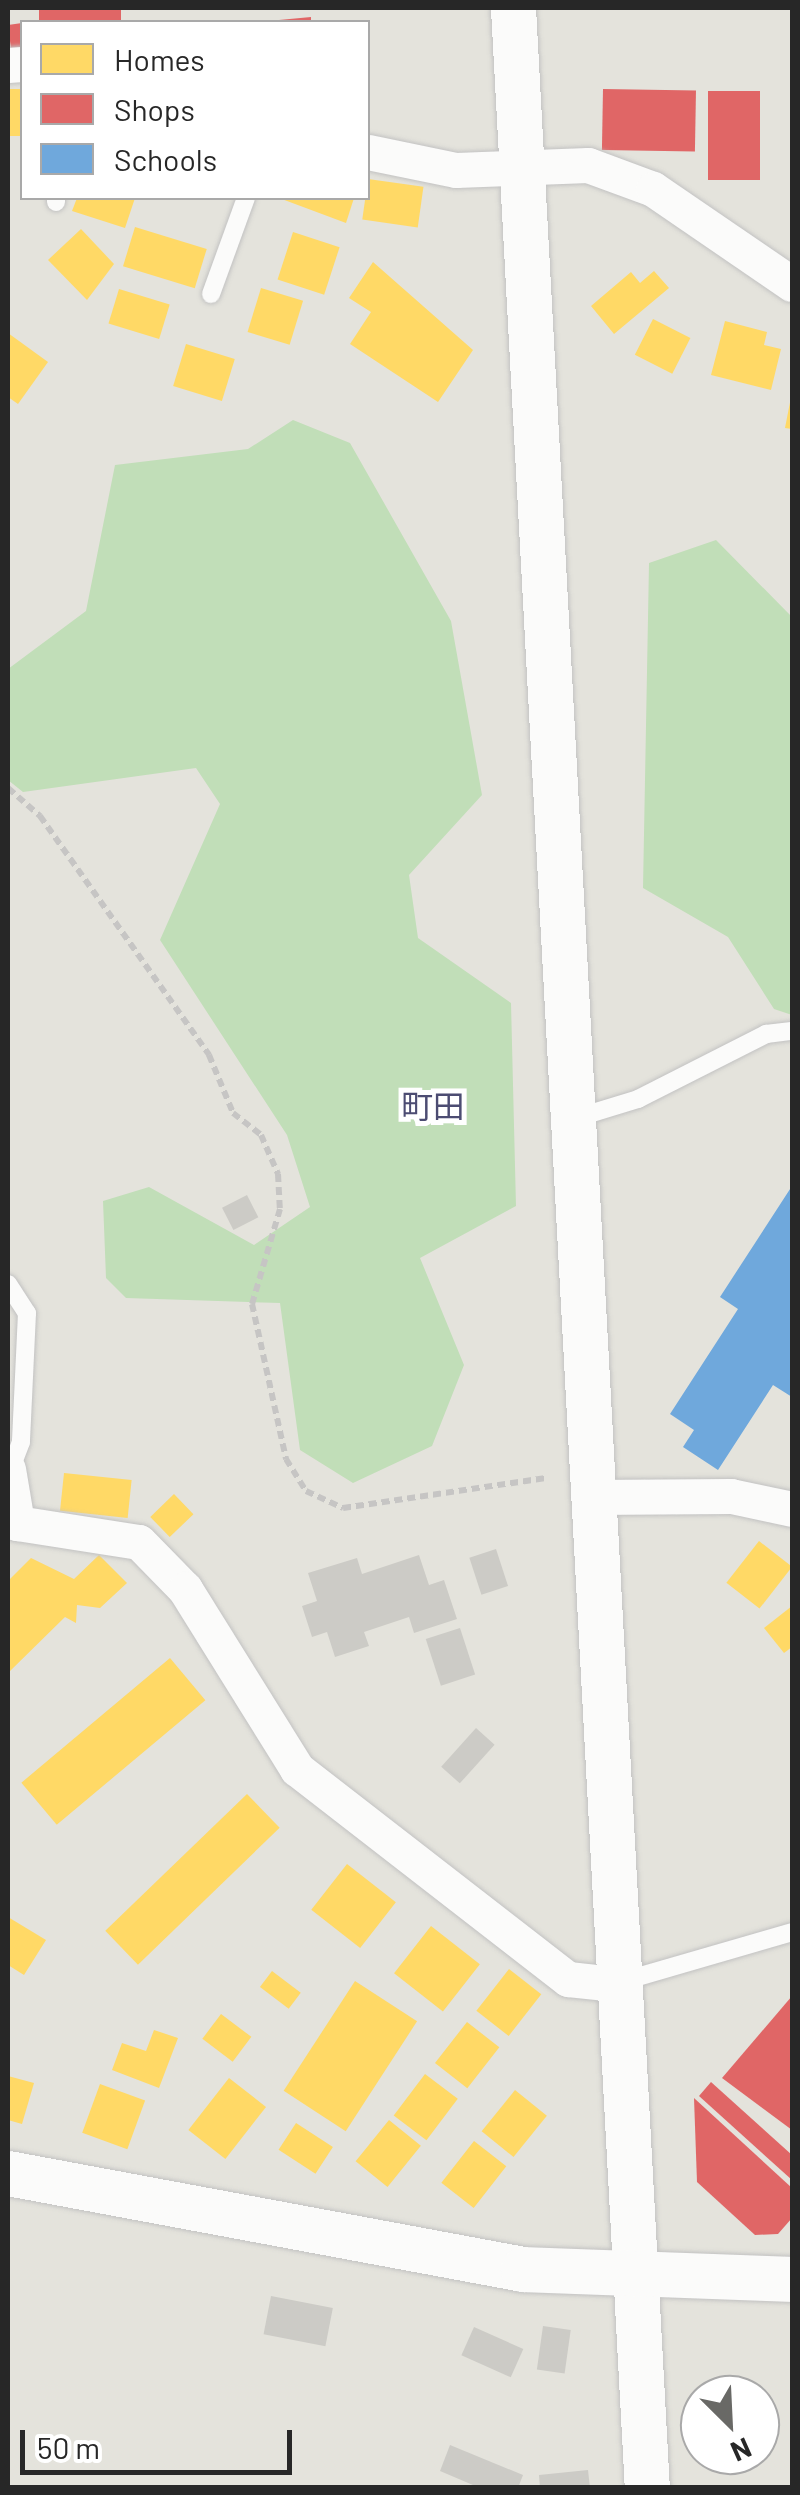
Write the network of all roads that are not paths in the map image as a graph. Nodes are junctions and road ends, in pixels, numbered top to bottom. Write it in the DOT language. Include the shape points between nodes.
graph roads {
  1 [pos="513,8"];
  2 [pos="370,152"];
  3 [pos="520,166"];
  4 [pos="245,200"];
  5 [pos="792,284"];
  6 [pos="211,294"];
  7 [pos="792,1031"];
  8 [pos="569,1120"];
  9 [pos="8,1284"];
  10 [pos="9,1469"];
  11 [pos="588,1497"];
  12 [pos="792,1509"];
  13 [pos="792,1932"];
  14 [pos="614,1984"];
  15 [pos="8,2173"];
  16 [pos="636,2279"];
  17 [pos="792,2279"];
  18 [pos="647,2488"];
  1 -- 3 [label="street"];
  2 -- 3 [label="street" via="456,170"];
  3 -- 5 [label="street" via="588,164 653,189"];
  3 -- 8 [label="street"];
  4 -- 6 [label="lane"];
  7 -- 8 [label="lane"];
  8 -- 11 [label="street"];
  9 -- 10 [label="lane" via="27,1313 21,1442"];
  10 -- 14 [label="street" via="17,1523 139,1542 174,1577 297,1768 568,1979"];
  11 -- 12 [label="street" via="731,1496"];
  11 -- 14 [label="street"];
  13 -- 14 [label="lane"];
  14 -- 16 [label="street"];
  15 -- 16 [label="street" via="522,2269"];
  16 -- 17 [label="street"];
  16 -- 18 [label="street"];
}
